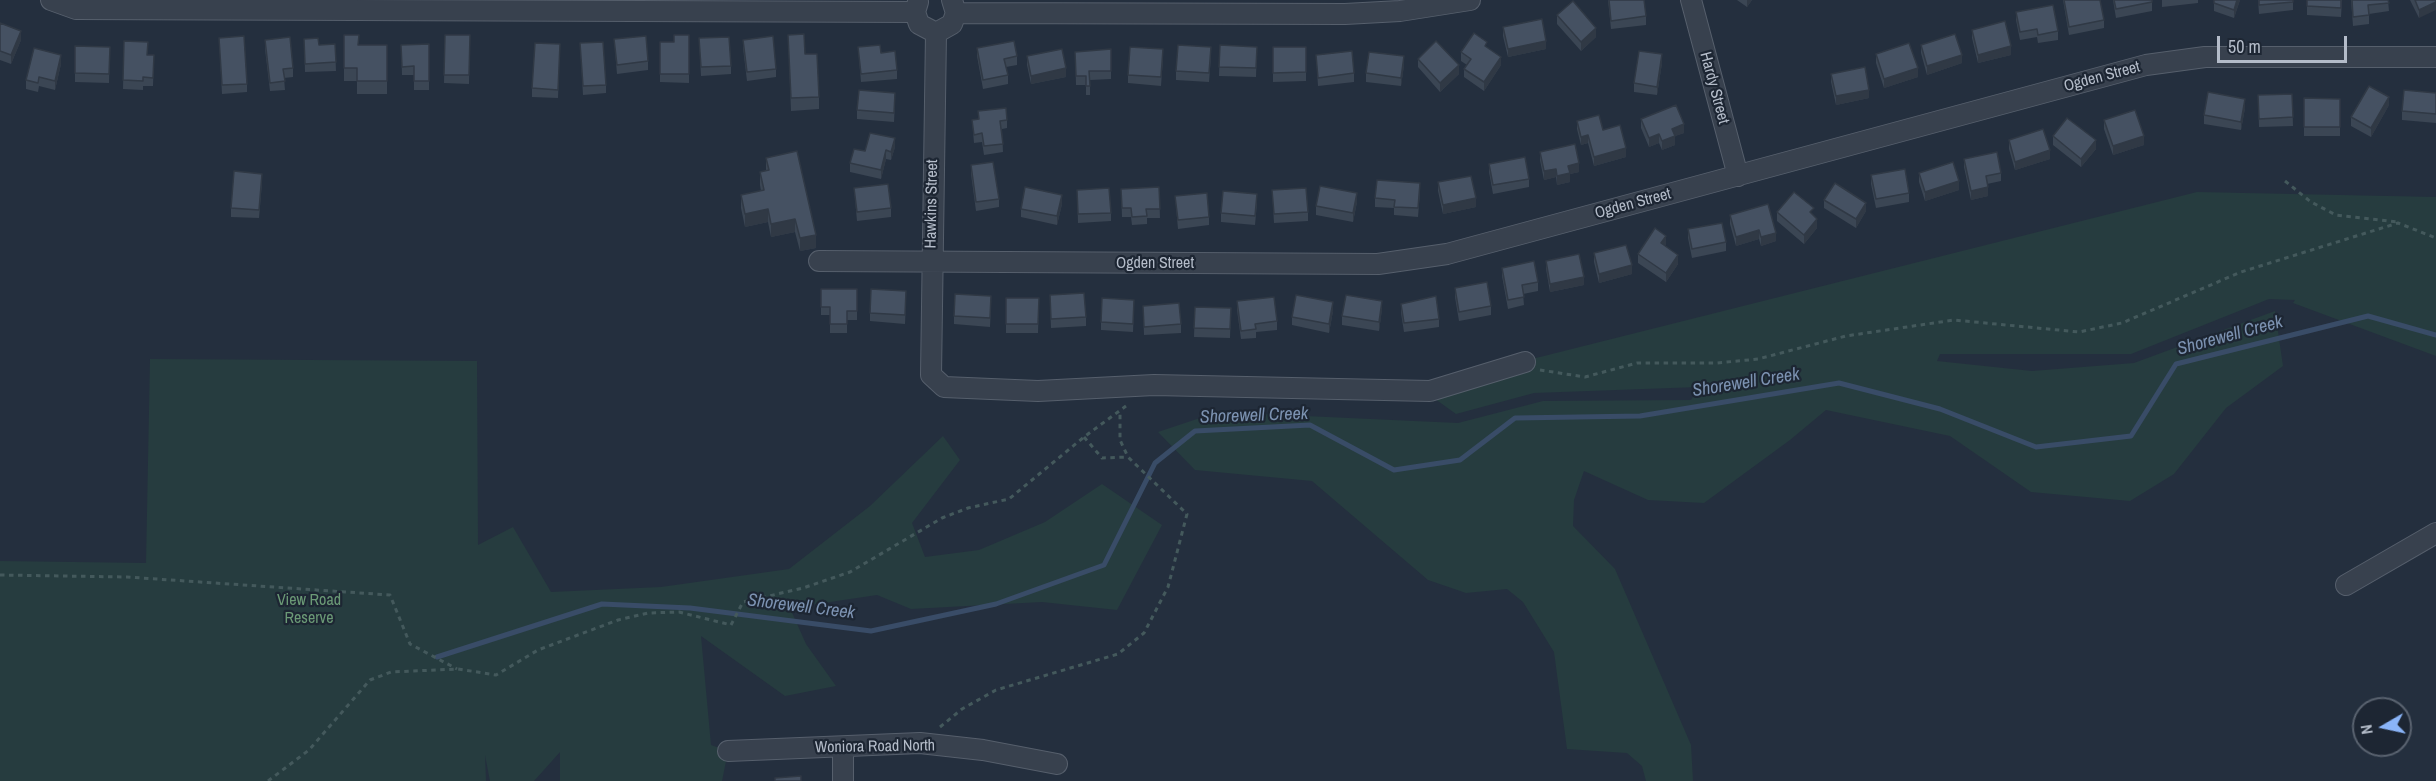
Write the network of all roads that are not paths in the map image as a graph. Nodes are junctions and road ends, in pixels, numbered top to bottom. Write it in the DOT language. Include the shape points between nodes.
graph roads {
  1 [pos="51,0"];
  2 [pos="1470,0"];
  3 [pos="1691,0"];
  4 [pos="185,5"];
  5 [pos="496,6"];
  6 [pos="917,6"];
  7 [pos="954,6"];
  8 [pos="936,33"];
  9 [pos="2436,57"];
  10 [pos="1738,176"];
  11 [pos="930,260"];
  12 [pos="819,261"];
  13 [pos="1532,366"];
  14 [pos="2436,533"];
  15 [pos="2346,585"];
  16 [pos="843,748"];
  17 [pos="728,751"];
  18 [pos="1057,764"];
  19 [pos="843,781"];
  1 -- 4 [label="street" via="76,9"];
  2 -- 7 [label="street" via="1400,11 1345,14"];
  3 -- 10 [label="street, Hardy Street"];
  4 -- 5 [label="street"];
  5 -- 6 [label="street"];
  6 -- 8 [label="street" via="919,24"];
  7 -- 8 [label="street" via="948,29"];
  8 -- 11 [label="street, Hawkins Street"];
  9 -- 10 [label="street, Ogden Street" via="2205,57 2146,65"];
  10 -- 11 [label="street, Ogden Street" via="1447,254 1378,264"];
  11 -- 12 [label="street, Ogden Street"];
  11 -- 13 [label="street, Hawkins Street" via="931,375 944,387 1038,391 1154,385 1430,391"];
  14 -- 15 [label="street"];
  16 -- 17 [label="street, Woniora Road North"];
  16 -- 18 [label="street, Woniora Road North" via="920,743"];
  16 -- 19 [label="street"];
}
